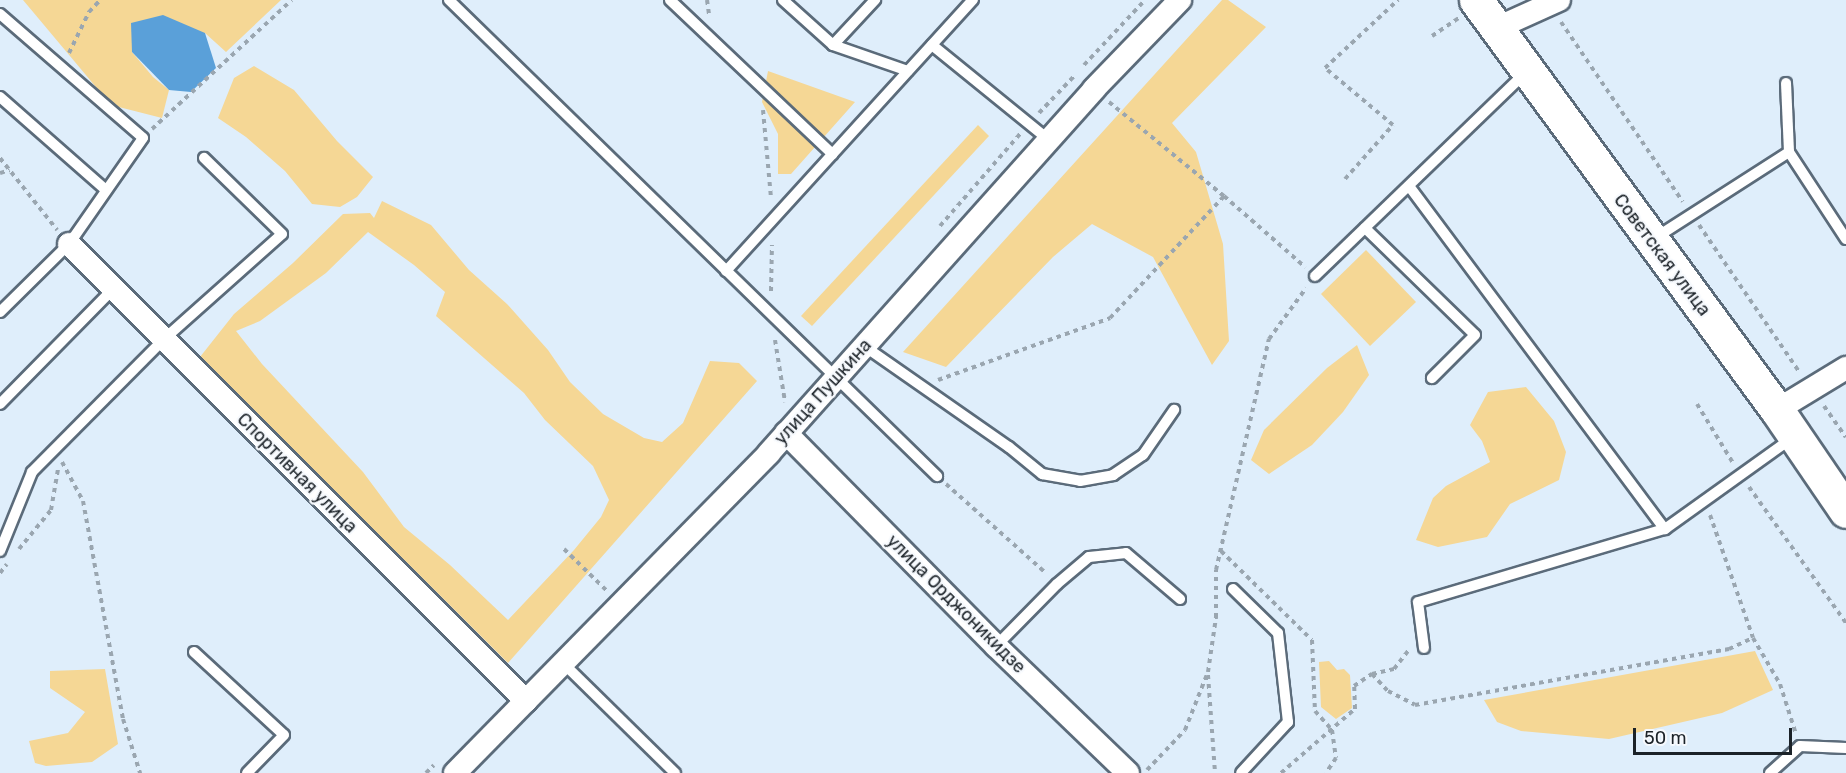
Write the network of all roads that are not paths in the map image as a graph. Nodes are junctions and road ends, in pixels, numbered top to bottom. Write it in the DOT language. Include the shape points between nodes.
graph roads {
  1 [pos="449,0"];
  2 [pos="670,0"];
  3 [pos="783,0"];
  4 [pos="875,0"];
  5 [pos="973,0"];
  6 [pos="1179,0"];
  7 [pos="1476,0"];
  8 [pos="1559,0"];
  9 [pos="0,14"];
  10 [pos="1497,28"];
  11 [pos="833,45"];
  12 [pos="932,45"];
  13 [pos="1528,70"];
  14 [pos="908,71"];
  15 [pos="1786,83"];
  16 [pos="0,97"];
  17 [pos="1050,140"];
  18 [pos="1789,152"];
  19 [pos="832,154"];
  20 [pos="204,158"];
  21 [pos="1409,186"];
  22 [pos="106,190"];
  23 [pos="1365,228"];
  24 [pos="1846,239"];
  25 [pos="1652,241"];
  26 [pos="69,244"];
  27 [pos="726,271"];
  28 [pos="1315,276"];
  29 [pos="113,289"];
  30 [pos="0,312"];
  31 [pos="164,340"];
  32 [pos="864,346"];
  33 [pos="1846,368"];
  34 [pos="1432,378"];
  35 [pos="835,379"];
  36 [pos="0,404"];
  37 [pos="1174,410"];
  38 [pos="1786,423"];
  39 [pos="786,433"];
  40 [pos="937,476"];
  41 [pos="1846,511"];
  42 [pos="1665,529"];
  43 [pos="0,551"];
  44 [pos="1233,589"];
  45 [pos="1179,599"];
  46 [pos="996,646"];
  47 [pos="1424,648"];
  48 [pos="194,652"];
  49 [pos="563,663"];
  50 [pos="526,700"];
  51 [pos="1846,748"];
  52 [pos="448,765"];
  53 [pos="247,773"];
  54 [pos="675,773"];
  55 [pos="1128,773"];
  56 [pos="1241,773"];
  57 [pos="1770,773"];
  1 -- 27 [label="lane"];
  2 -- 19 [label="lane"];
  3 -- 11 [label="lane"];
  4 -- 11 [label="lane"];
  5 -- 12 [label="lane"];
  6 -- 17 [label="street, улица Пушкина"];
  7 -- 10 [label="main road, Советская улица"];
  8 -- 10 [label="street"];
  9 -- 22 [label="lane" via="143,138"];
  10 -- 13 [label="main road, Советская улица"];
  11 -- 14 [label="lane"];
  12 -- 14 [label="lane"];
  12 -- 17 [label="lane"];
  13 -- 21 [label="lane"];
  13 -- 25 [label="main road, Советская улица"];
  14 -- 19 [label="lane"];
  15 -- 18 [label="lane"];
  16 -- 22 [label="lane"];
  17 -- 32 [label="street, улица Пушкина"];
  18 -- 24 [label="lane"];
  18 -- 25 [label="lane"];
  19 -- 27 [label="lane"];
  20 -- 31 [label="lane" via="282,234"];
  21 -- 23 [label="lane"];
  21 -- 42 [label="lane"];
  22 -- 26 [label="lane"];
  23 -- 28 [label="lane"];
  23 -- 34 [label="lane" via="1475,335"];
  25 -- 38 [label="main road, Советская улица"];
  26 -- 29 [label="street, Спортивная улица"];
  26 -- 30 [label="lane"];
  27 -- 35 [label="lane"];
  29 -- 31 [label="street, Спортивная улица"];
  29 -- 36 [label="lane"];
  31 -- 43 [label="lane" via="32,471"];
  31 -- 50 [label="street, Спортивная улица"];
  32 -- 35 [label="street, улица Пушкина"];
  32 -- 37 [label="lane" via="1042,474 1080,482 1113,476 1143,455"];
  33 -- 38 [label="street"];
  35 -- 39 [label="street, улица Пушкина"];
  35 -- 40 [label="lane"];
  38 -- 41 [label="main road, Советская улица"];
  38 -- 42 [label="lane" via="1740,476"];
  39 -- 46 [label="street, улица Орджоникидзе"];
  39 -- 49 [label="street, улица Пушкина"];
  42 -- 47 [label="lane" via="1418,602"];
  44 -- 56 [label="lane" via="1278,633 1288,722"];
  45 -- 46 [label="lane" via="1126,553 1089,557"];
  46 -- 55 [label="street, улица Орджоникидзе"];
  48 -- 53 [label="lane" via="284,735"];
  49 -- 50 [label="street, улица Пушкина"];
  49 -- 54 [label="lane"];
  50 -- 52 [label="street, улица Пушкина"];
  51 -- 57 [label="lane" via="1800,746"];
}
